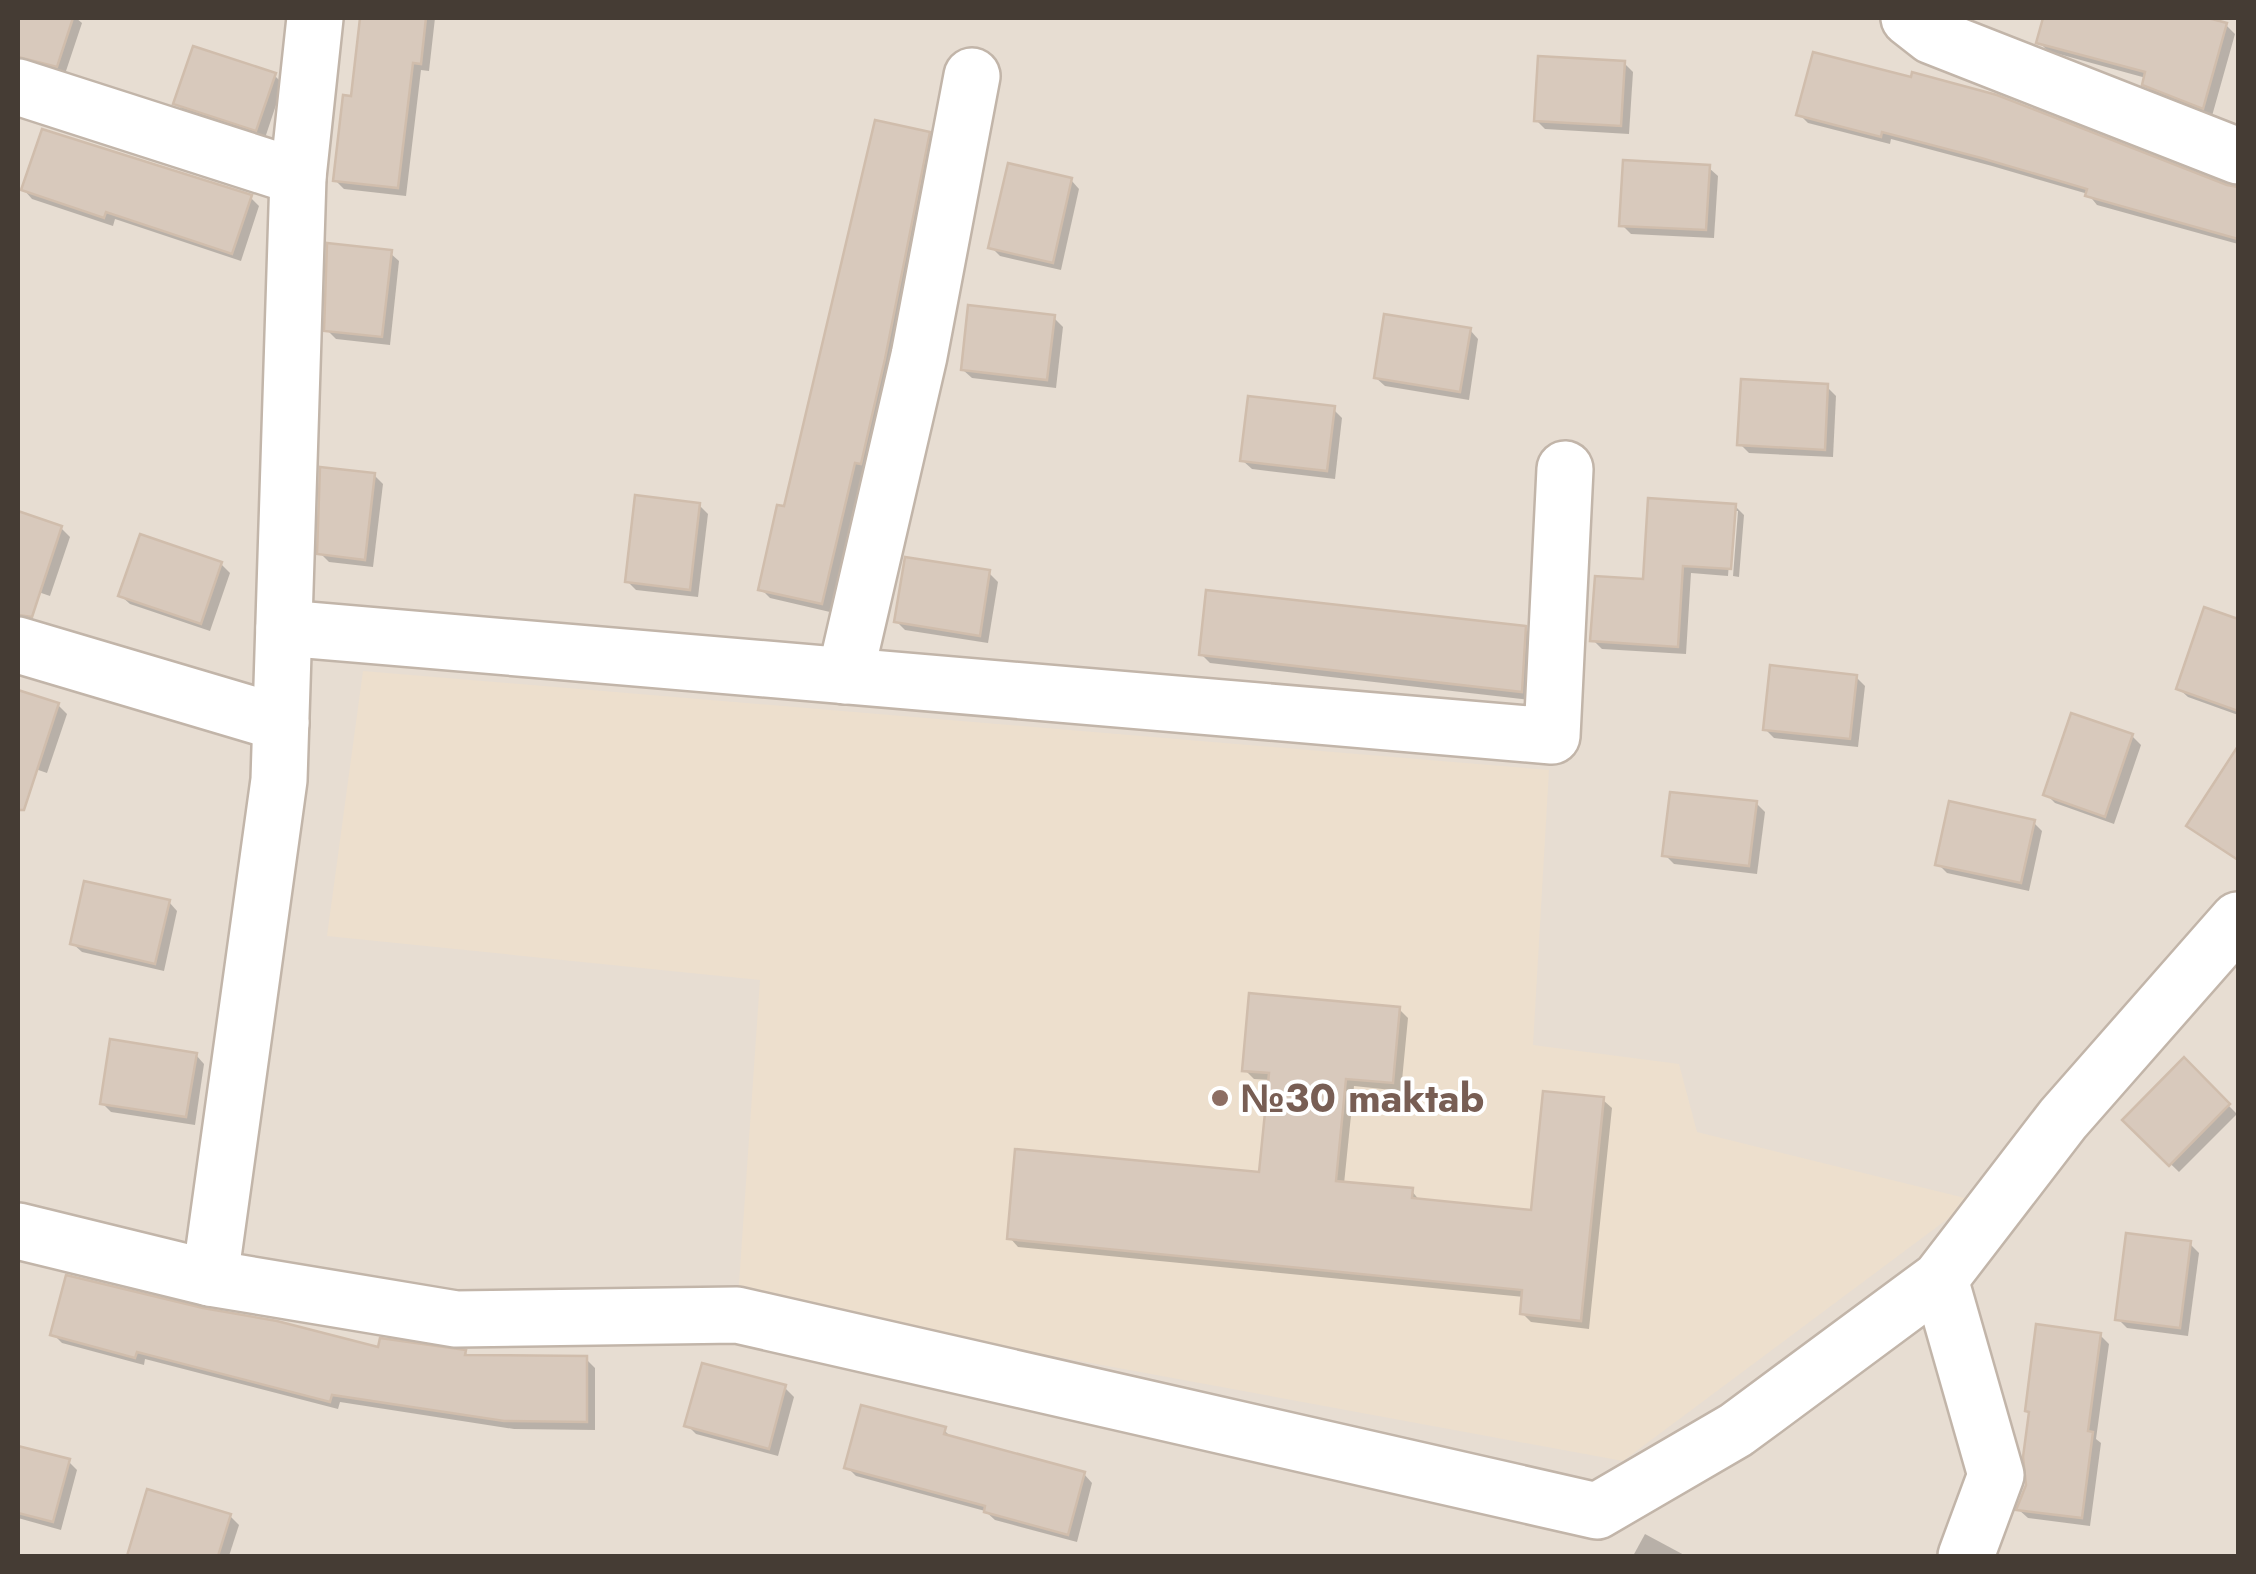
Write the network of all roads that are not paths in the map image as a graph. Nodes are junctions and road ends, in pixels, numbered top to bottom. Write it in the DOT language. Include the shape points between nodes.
graph roads {
  1 [pos="315,18"];
  2 [pos="1909,18"];
  3 [pos="972,76"];
  4 [pos="18,87"];
  5 [pos="2238,156"];
  6 [pos="298,177"];
  7 [pos="1565,469"];
  8 [pos="284,628"];
  9 [pos="18,645"];
  10 [pos="846,676"];
  11 [pos="281,723"];
  12 [pos="2238,920"];
  13 [pos="18,1231"];
  14 [pos="210,1278"];
  15 [pos="1940,1279"];
  16 [pos="1966,1556"];
  1 -- 6 [label="street"];
  2 -- 5 [label="street" via="1932,36"];
  3 -- 10 [label="street" via="919,356"];
  4 -- 6 [label="street"];
  6 -- 8 [label="street"];
  7 -- 10 [label="street" via="1552,736"];
  8 -- 10 [label="street"];
  8 -- 11 [label="street"];
  9 -- 11 [label="street"];
  11 -- 14 [label="street" via="279,780"];
  12 -- 15 [label="street" via="2063,1119"];
  13 -- 14 [label="street"];
  14 -- 15 [label="street" via="456,1319 737,1315 1597,1511 1736,1430"];
  15 -- 16 [label="street" via="1996,1475"];
}
